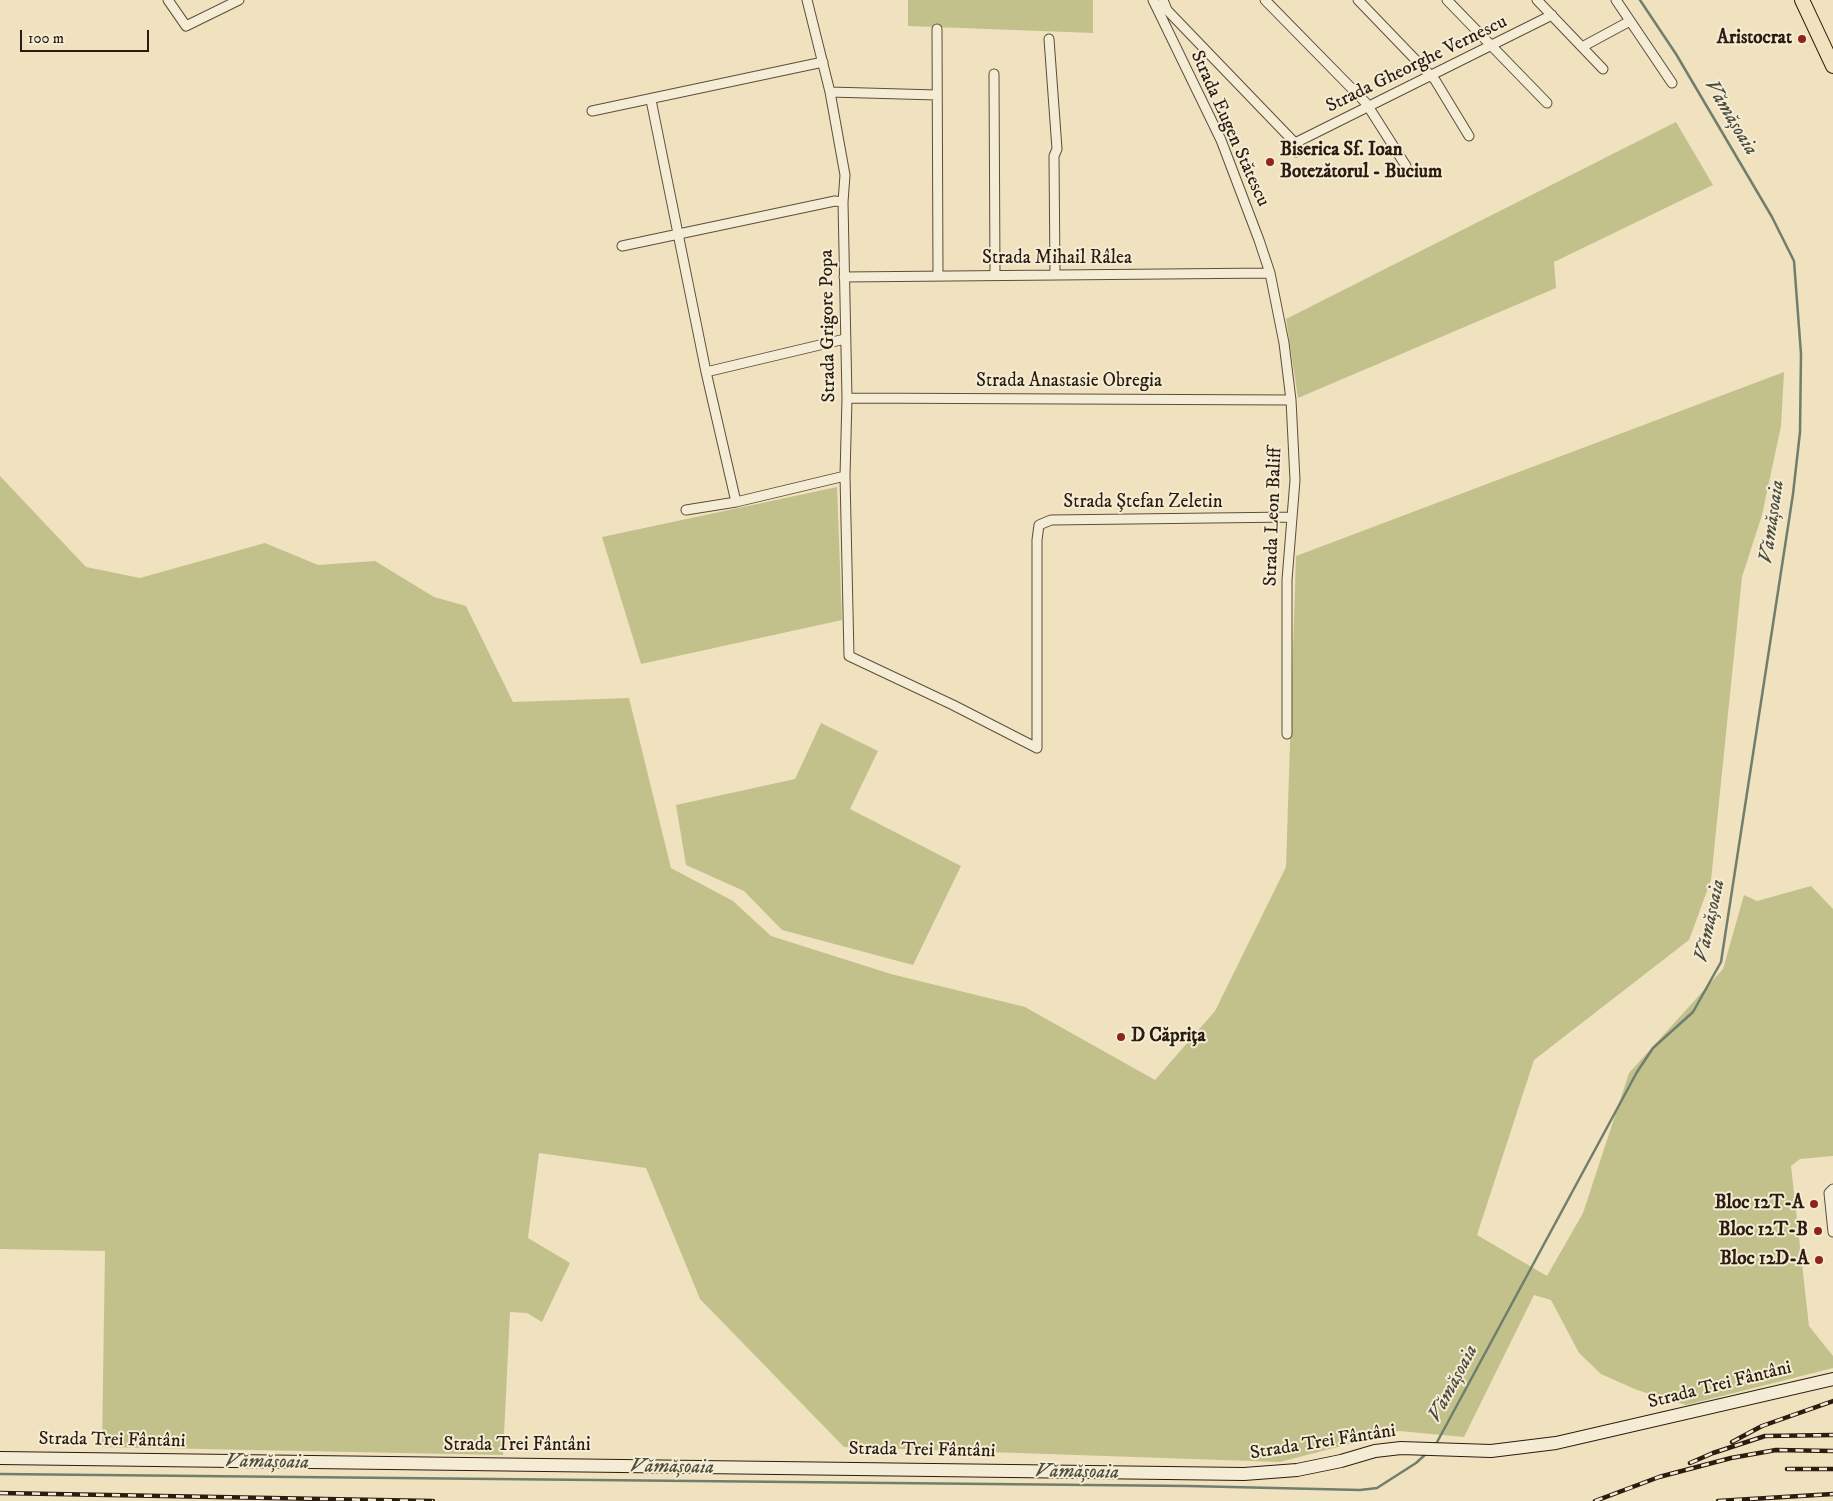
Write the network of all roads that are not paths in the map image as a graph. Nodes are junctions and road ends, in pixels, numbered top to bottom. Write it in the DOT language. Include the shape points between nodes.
graph roads {
  1 [pos="168,0"];
  2 [pos="238,0"];
  3 [pos="807,0"];
  4 [pos="1153,0"];
  5 [pos="1163,0"];
  6 [pos="1265,0"];
  7 [pos="1358,0"];
  8 [pos="1448,0"];
  9 [pos="1537,0"];
  10 [pos="1616,0"];
  11 [pos="1802,0"];
  12 [pos="1812,0"];
  13 [pos="1552,15"];
  14 [pos="1630,21"];
  15 [pos="937,29"];
  16 [pos="1049,39"];
  17 [pos="1833,44"];
  18 [pos="1492,47"];
  19 [pos="1582,47"];
  20 [pos="823,62"];
  21 [pos="1833,66"];
  22 [pos="1603,69"];
  23 [pos="994,74"];
  24 [pos="1432,76"];
  25 [pos="1672,83"];
  26 [pos="830,92"];
  27 [pos="938,95"];
  28 [pos="652,100"];
  29 [pos="1547,103"];
  30 [pos="1369,106"];
  31 [pos="592,112"];
  32 [pos="1469,136"];
  33 [pos="1406,166"];
  34 [pos="843,202"];
  35 [pos="678,234"];
  36 [pos="622,246"];
  37 [pos="1270,273"];
  38 [pos="995,275"];
  39 [pos="1055,275"];
  40 [pos="938,276"];
  41 [pos="844,277"];
  42 [pos="845,339"];
  43 [pos="706,372"];
  44 [pos="847,398"];
  45 [pos="1291,400"];
  46 [pos="845,476"];
  47 [pos="736,502"];
  48 [pos="686,510"];
  49 [pos="1292,517"];
  50 [pos="1287,734"];
  51 [pos="1037,748"];
  52 [pos="1833,1189"];
  53 [pos="1833,1232"];
  54 [pos="1833,1379"];
  55 [pos="0,1458"];
  1 -- 2 [label="street" via="186,26"];
  3 -- 20 [label="street, Strada Grigore Popa"];
  4 -- 37 [label="street, Strada Eugen Stătescu" via="1221,140"];
  5 -- 30 [label="street, Strada Gheorghe Vernescu" via="1168,10 1295,147"];
  6 -- 30 [label="street"];
  7 -- 24 [label="street"];
  8 -- 18 [label="street"];
  9 -- 13 [label="street"];
  10 -- 14 [label="street"];
  11 -- 21 [label="main road"];
  12 -- 17 [label="main road"];
  13 -- 18 [label="street, Strada Gheorghe Vernescu"];
  13 -- 19 [label="street"];
  14 -- 19 [label="street"];
  14 -- 25 [label="street"];
  15 -- 27 [label="street"];
  16 -- 39 [label="street" via="1057,149 1054,156"];
  18 -- 24 [label="street, Strada Gheorghe Vernescu"];
  18 -- 29 [label="street"];
  19 -- 22 [label="street"];
  20 -- 26 [label="street, Strada Grigore Popa"];
  20 -- 28 [label="street"];
  23 -- 38 [label="street"];
  24 -- 30 [label="street, Strada Gheorghe Vernescu"];
  24 -- 32 [label="street"];
  26 -- 27 [label="street"];
  26 -- 34 [label="street, Strada Grigore Popa" via="843,154"];
  27 -- 40 [label="street"];
  28 -- 31 [label="street"];
  28 -- 35 [label="street"];
  30 -- 33 [label="street"];
  34 -- 35 [label="street" via="835,201"];
  34 -- 41 [label="street, Strada Grigore Popa"];
  35 -- 36 [label="street"];
  35 -- 43 [label="street"];
  37 -- 39 [label="street, Strada Mihail Râlea"];
  37 -- 45 [label="street, Strada Leon Baliff"];
  38 -- 39 [label="street, Strada Mihail Râlea"];
  38 -- 40 [label="street, Strada Mihail Râlea"];
  40 -- 41 [label="street, Strada Mihail Râlea"];
  41 -- 42 [label="street, Strada Grigore Popa"];
  42 -- 43 [label="street"];
  42 -- 44 [label="street, Strada Grigore Popa"];
  43 -- 47 [label="street"];
  44 -- 45 [label="street, Strada Anastasie Obregia"];
  44 -- 46 [label="street, Strada Grigore Popa"];
  45 -- 49 [label="street, Strada Leon Baliff" via="1295,480"];
  46 -- 47 [label="street"];
  46 -- 51 [label="street, Strada Grigore Popa" via="849,656"];
  47 -- 48 [label="street"];
  49 -- 50 [label="street, Strada Leon Baliff" via="1287,580"];
  49 -- 51 [label="street, Strada Ștefan Zeletin" via="1051,520 1039,525"];
  52 -- 53 [label="street" via="1829,1193"];
  54 -- 55 [label="main road, Strada Trei Fântâni" via="1556,1443 1491,1451 1400,1448 1306,1468 1244,1474"];
}
